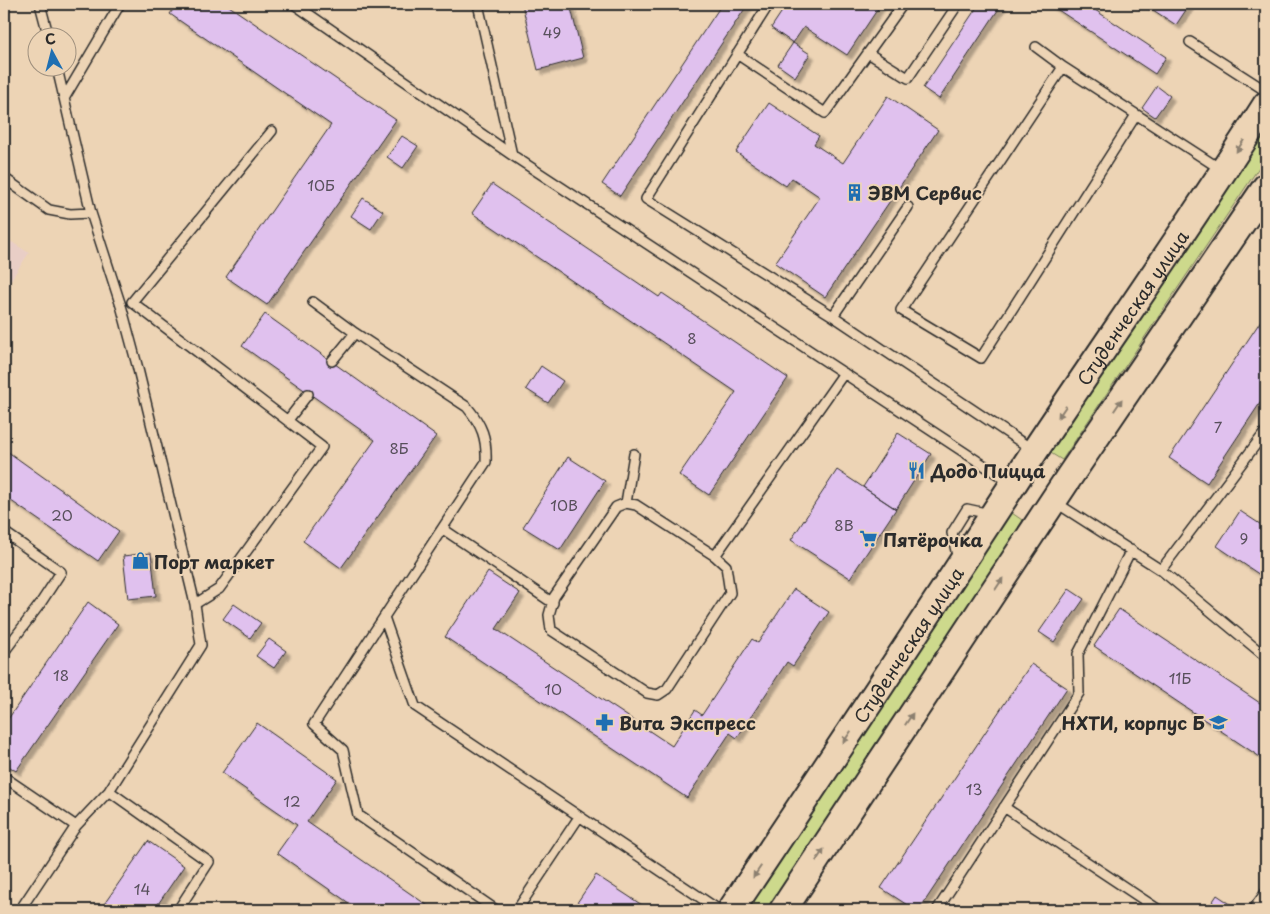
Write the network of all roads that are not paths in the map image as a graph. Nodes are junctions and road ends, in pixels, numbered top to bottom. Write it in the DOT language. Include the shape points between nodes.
graph roads {
  1 [pos="40,4"];
  2 [pos="120,4"];
  3 [pos="294,4"];
  4 [pos="478,4"];
  5 [pos="769,4"];
  6 [pos="903,4"];
  7 [pos="958,4"];
  8 [pos="46,28"];
  9 [pos="1190,42"];
  10 [pos="1036,47"];
  11 [pos="868,53"];
  12 [pos="737,54"];
  13 [pos="1063,67"];
  14 [pos="60,78"];
  15 [pos="1266,91"];
  16 [pos="65,97"];
  17 [pos="1266,105"];
  18 [pos="1136,115"];
  19 [pos="272,131"];
  20 [pos="512,155"];
  21 [pos="1224,172"];
  22 [pos="4,178"];
  23 [pos="1266,187"];
  24 [pos="908,207"];
  25 [pos="91,214"];
  26 [pos="132,302"];
  27 [pos="313,302"];
  28 [pos="122,309"];
  29 [pos="833,316"];
  30 [pos="356,333"];
  31 [pos="332,361"];
  32 [pos="844,373"];
  33 [pos="308,394"];
  34 [pos="288,420"];
  35 [pos="1266,431"];
  36 [pos="634,454"];
  37 [pos="1033,454"];
  38 [pos="1069,477"];
  39 [pos="1005,499"];
  40 [pos="626,503"];
  41 [pos="1048,509"];
  42 [pos="442,529"];
  43 [pos="4,532"];
  44 [pos="1131,550"];
  45 [pos="715,556"];
  46 [pos="1161,570"];
  47 [pos="553,603"];
  48 [pos="195,604"];
  49 [pos="384,617"];
  50 [pos="4,652"];
  51 [pos="1266,657"];
  52 [pos="4,777"];
  53 [pos="109,791"];
  54 [pos="1004,807"];
  55 [pos="579,816"];
  56 [pos="76,826"];
  57 [pos="1266,892"];
  58 [pos="20,910"];
  59 [pos="178,910"];
  60 [pos="496,910"];
  61 [pos="516,910"];
  62 [pos="719,910"];
  63 [pos="732,910"];
  64 [pos="783,910"];
  65 [pos="937,910"];
  66 [pos="1159,910"];
  67 [pos="1253,910"];
  1 -- 8 [label="lane"];
  2 -- 16 [label="lane"];
  3 -- 20 [label="lane"];
  4 -- 20 [label="lane"];
  5 -- 12 [label="lane"];
  6 -- 11 [label="lane"];
  7 -- 11 [label="lane" via="908,78"];
  9 -- 15 [label="lane"];
  10 -- 13 [label="lane"];
  11 -- 12 [label="lane" via="825,113"];
  12 -- 29 [label="lane" via="646,199"];
  13 -- 18 [label="lane"];
  13 -- 18 [label="lane" via="901,310 913,318 981,358"];
  14 -- 16 [label="lane"];
  16 -- 25 [label="lane"];
  17 -- 21 [label="main road, Студенческая улица, one-way"];
  18 -- 21 [label="lane"];
  19 -- 26 [label="lane"];
  20 -- 32 [label="lane"];
  21 -- 37 [label="main road, Студенческая улица, one-way"];
  22 -- 25 [label="lane" via="49,210"];
  38 -- 23 [label="main road, one-way"];
  24 -- 29 [label="lane"];
  25 -- 28 [label="lane"];
  26 -- 28 [label="lane"];
  26 -- 34 [label="lane"];
  27 -- 30 [label="lane"];
  28 -- 48 [label="lane"];
  29 -- 37 [label="lane"];
  30 -- 31 [label="lane"];
  30 -- 42 [label="lane" via="467,407 479,422 487,446 486,462"];
  32 -- 39 [label="lane"];
  32 -- 45 [label="lane"];
  33 -- 34 [label="lane"];
  34 -- 48 [label="lane" via="322,447 219,589"];
  35 -- 46 [label="lane"];
  36 -- 40 [label="lane"];
  37 -- 38 [label="main road" via="1040,468 1056,476"];
  37 -- 39 [label="main road, Студенческая улица"];
  38 -- 41 [label="main road"];
  39 -- 41 [label="main road" via="1023,494"];
  39 -- 63 [label="main road, Студенческая улица, one-way"];
  40 -- 45 [label="lane" via="636,505"];
  40 -- 47 [label="lane" via="616,507"];
  41 -- 44 [label="lane"];
  64 -- 41 [label="main road, one-way"];
  42 -- 47 [label="lane"];
  42 -- 49 [label="lane"];
  43 -- 50 [label="lane" via="61,572"];
  44 -- 46 [label="lane"];
  44 -- 54 [label="lane" via="1078,654 1080,693"];
  45 -- 47 [label="lane" via="726,566 730,594 667,689 658,695 647,693 551,630 549,615"];
  46 -- 51 [label="lane"];
  48 -- 53 [label="lane" via="201,645"];
  49 -- 55 [label="lane" via="415,706"];
  49 -- 60 [label="lane" via="314,724 343,750 358,815"];
  52 -- 56 [label="lane"];
  53 -- 56 [label="lane"];
  53 -- 59 [label="lane" via="209,862"];
  54 -- 65 [label="lane"];
  54 -- 66 [label="lane"];
  55 -- 61 [label="lane"];
  55 -- 62 [label="lane"];
  56 -- 58 [label="lane"];
  57 -- 67 [label="lane"];
}
